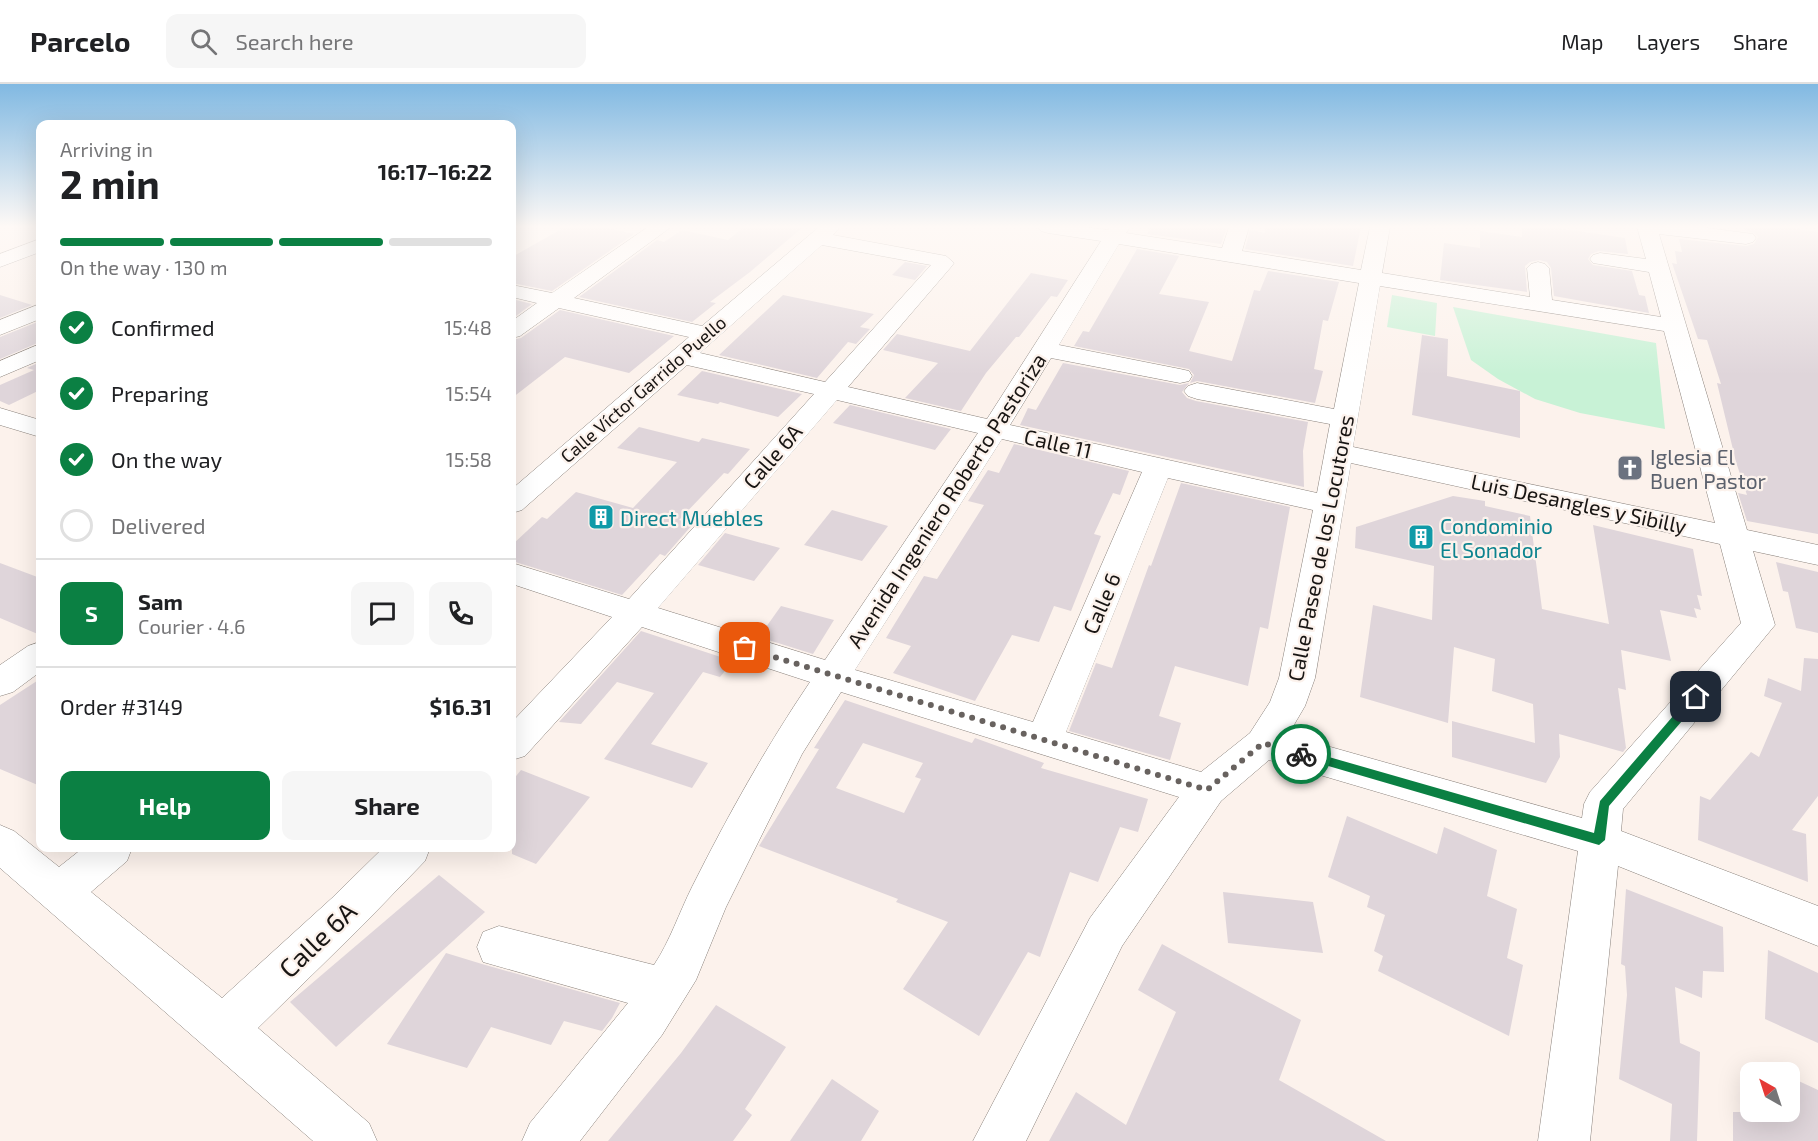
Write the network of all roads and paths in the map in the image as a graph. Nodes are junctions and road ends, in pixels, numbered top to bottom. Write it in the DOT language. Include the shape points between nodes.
graph roads {
  1 [pos="590,276"];
  2 [pos="772,276"];
  3 [pos="932,276"];
  4 [pos="1089,276"];
  5 [pos="1348,276"];
  6 [pos="1372,276"];
  7 [pos="1539,276"];
  8 [pos="1661,276"];
  9 [pos="1371,280"];
  10 [pos="516,292"];
  11 [pos="555,301"];
  12 [pos="1542,306"];
  13 [pos="36,313"];
  14 [pos="1674,326"];
  15 [pos="0,328"];
  16 [pos="516,329"];
  17 [pos="706,334"];
  18 [pos="36,335"];
  19 [pos="1044,349"];
  20 [pos="36,352"];
  21 [pos="681,356"];
  22 [pos="1,365"];
  23 [pos="830,389"];
  24 [pos="0,416"];
  25 [pos="36,428"];
  26 [pos="995,428"];
  27 [pos="1342,435"];
  28 [pos="1158,467"];
  29 [pos="516,500"];
  30 [pos="1330,505"];
  31 [pos="1732,536"];
  32 [pos="1818,555"];
  33 [pos="516,574"];
  34 [pos="635,613"];
  35 [pos="36,658"];
  36 [pos="833,676"];
  37 [pos="0,683"];
  38 [pos="1044,739"];
  39 [pos="516,741"];
  40 [pos="1263,743"];
  41 [pos="1207,790"];
  42 [pos="1599,840"];
  43 [pos="0,843"];
  44 [pos="107,852"];
  45 [pos="406,852"];
  46 [pos="60,892"];
  47 [pos="1818,926"];
  48 [pos="499,947"];
  49 [pos="664,990"];
  50 [pos="223,1029"];
  51 [pos="351,1141"];
  52 [pos="548,1141"];
  53 [pos="999,1141"];
  54 [pos="1564,1141"];
  1 -- 11 [label="street"];
  2 -- 17 [label="street, Calle Víctor Garrido Puello"];
  3 -- 23 [label="street, Calle 6A"];
  4 -- 19 [label="street, Avenida Ingeniero Roberto Pastoriza"];
  5 -- 9 [label="street"];
  6 -- 9 [label="street, Calle Paseo de los Locutores"];
  7 -- 12 [label="street"];
  8 -- 14 [label="street"];
  9 -- 12 [label="street"];
  9 -- 27 [label="street, Calle Paseo de los Locutores"];
  10 -- 11 [label="street"];
  11 -- 16 [label="street"];
  11 -- 17 [label="street"];
  12 -- 14 [label="street"];
  13 -- 15 [label="street"];
  14 -- 31 [label="street"];
  17 -- 21 [label="street, Calle Víctor Garrido Puello"];
  18 -- 22 [label="street"];
  19 -- 26 [label="street, Avenida Ingeniero Roberto Pastoriza"];
  19 -- 27 [label="street, Luis Desangles y Sibilly" via="1189,384"];
  20 -- 22 [label="street"];
  21 -- 23 [label="street, Calle 11"];
  21 -- 29 [label="street, Calle Víctor Garrido Puello"];
  23 -- 26 [label="street, Calle 11"];
  23 -- 34 [label="street, Calle 6A"];
  24 -- 25 [label="street"];
  26 -- 28 [label="street, Calle 11"];
  26 -- 36 [label="street, Avenida Ingeniero Roberto Pastoriza"];
  27 -- 30 [label="street, Calle Paseo de los Locutores"];
  27 -- 31 [label="street, Luis Desangles y Sibilly"];
  28 -- 30 [label="street, Calle 11"];
  28 -- 38 [label="street, Calle 6"];
  30 -- 40 [label="street, Calle Paseo de los Locutores" via="1296,678 1287,705"];
  31 -- 32 [label="street, Luis Desangles y Sibilly"];
  31 -- 42 [label="street" via="1758,625 1604,804"];
  33 -- 34 [label="street"];
  34 -- 36 [label="street"];
  34 -- 39 [label="street, Calle 6A"];
  35 -- 37 [label="street"];
  36 -- 38 [label="street"];
  36 -- 49 [label="street, Avenida Ingeniero Roberto Pastoriza" via="787,746 707,902 680,965"];
  38 -- 41 [label="street"];
  40 -- 41 [label="street, Calle Paseo de los Locutores"];
  40 -- 42 [label="street"];
  41 -- 53 [label="street, Calle Paseo de los Locutores" via="1106,932"];
  42 -- 47 [label="street"];
  42 -- 54 [label="street"];
  43 -- 46 [label="street"];
  44 -- 46 [label="street"];
  45 -- 50 [label="street, Calle 6A"];
  46 -- 50 [label="street"];
  48 -- 49 [label="street"];
  49 -- 52 [label="street, Avenida Ingeniero Roberto Pastoriza"];
  50 -- 51 [label="street"];
}
